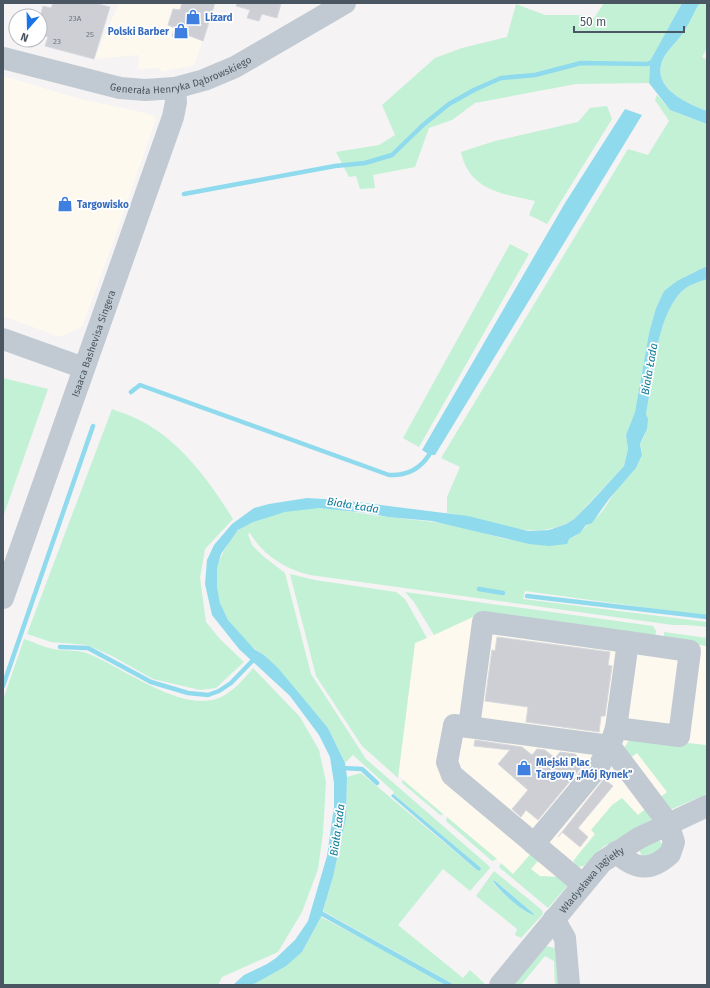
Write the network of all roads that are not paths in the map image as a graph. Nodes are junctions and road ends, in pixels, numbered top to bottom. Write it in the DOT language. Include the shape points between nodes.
graph roads {
  1 [pos="345,3"];
  2 [pos="3,58"];
  3 [pos="175,88"];
  4 [pos="3,339"];
  5 [pos="84,368"];
  6 [pos="3,598"];
  7 [pos="628,642"];
  8 [pos="469,726"];
  9 [pos="613,737"];
  10 [pos="707,806"];
  11 [pos="668,823"];
  12 [pos="534,844"];
  13 [pos="616,852"];
  14 [pos="582,884"];
  15 [pos="554,919"];
  16 [pos="500,985"];
  17 [pos="569,985"];
  1 -- 3 [label="street, Generała Henryka Dąbrowskiego" via="235,67 204,80"];
  2 -- 3 [label="street, Generała Henryka Dąbrowskiego" via="120,88"];
  3 -- 5 [label="street, Isaaca Bashevisa Singera" via="173,118"];
  4 -- 5 [label="street"];
  5 -- 6 [label="street, Isaaca Bashevisa Singera"];
  7 -- 8 [label="street" via="483,622"];
  7 -- 9 [label="street"];
  7 -- 9 [label="street" via="690,651 679,736"];
  8 -- 9 [label="street"];
  8 -- 12 [label="street" via="454,725 447,762 452,775"];
  9 -- 11 [label="street"];
  9 -- 12 [label="street" via="599,766"];
  10 -- 11 [label="street, Władysława Jagiełły"];
  11 -- 13 [label="street, Władysława Jagiełły"];
  11 -- 13 [label="street" via="674,842 673,849 666,858 649,867 642,867 628,863"];
  12 -- 14 [label="street"];
  13 -- 14 [label="street, Władysława Jagiełły" via="602,862"];
  14 -- 15 [label="street, Władysława Jagiełły"];
  15 -- 16 [label="street, Władysława Jagiełły"];
  15 -- 17 [label="street" via="565,938"];
}
